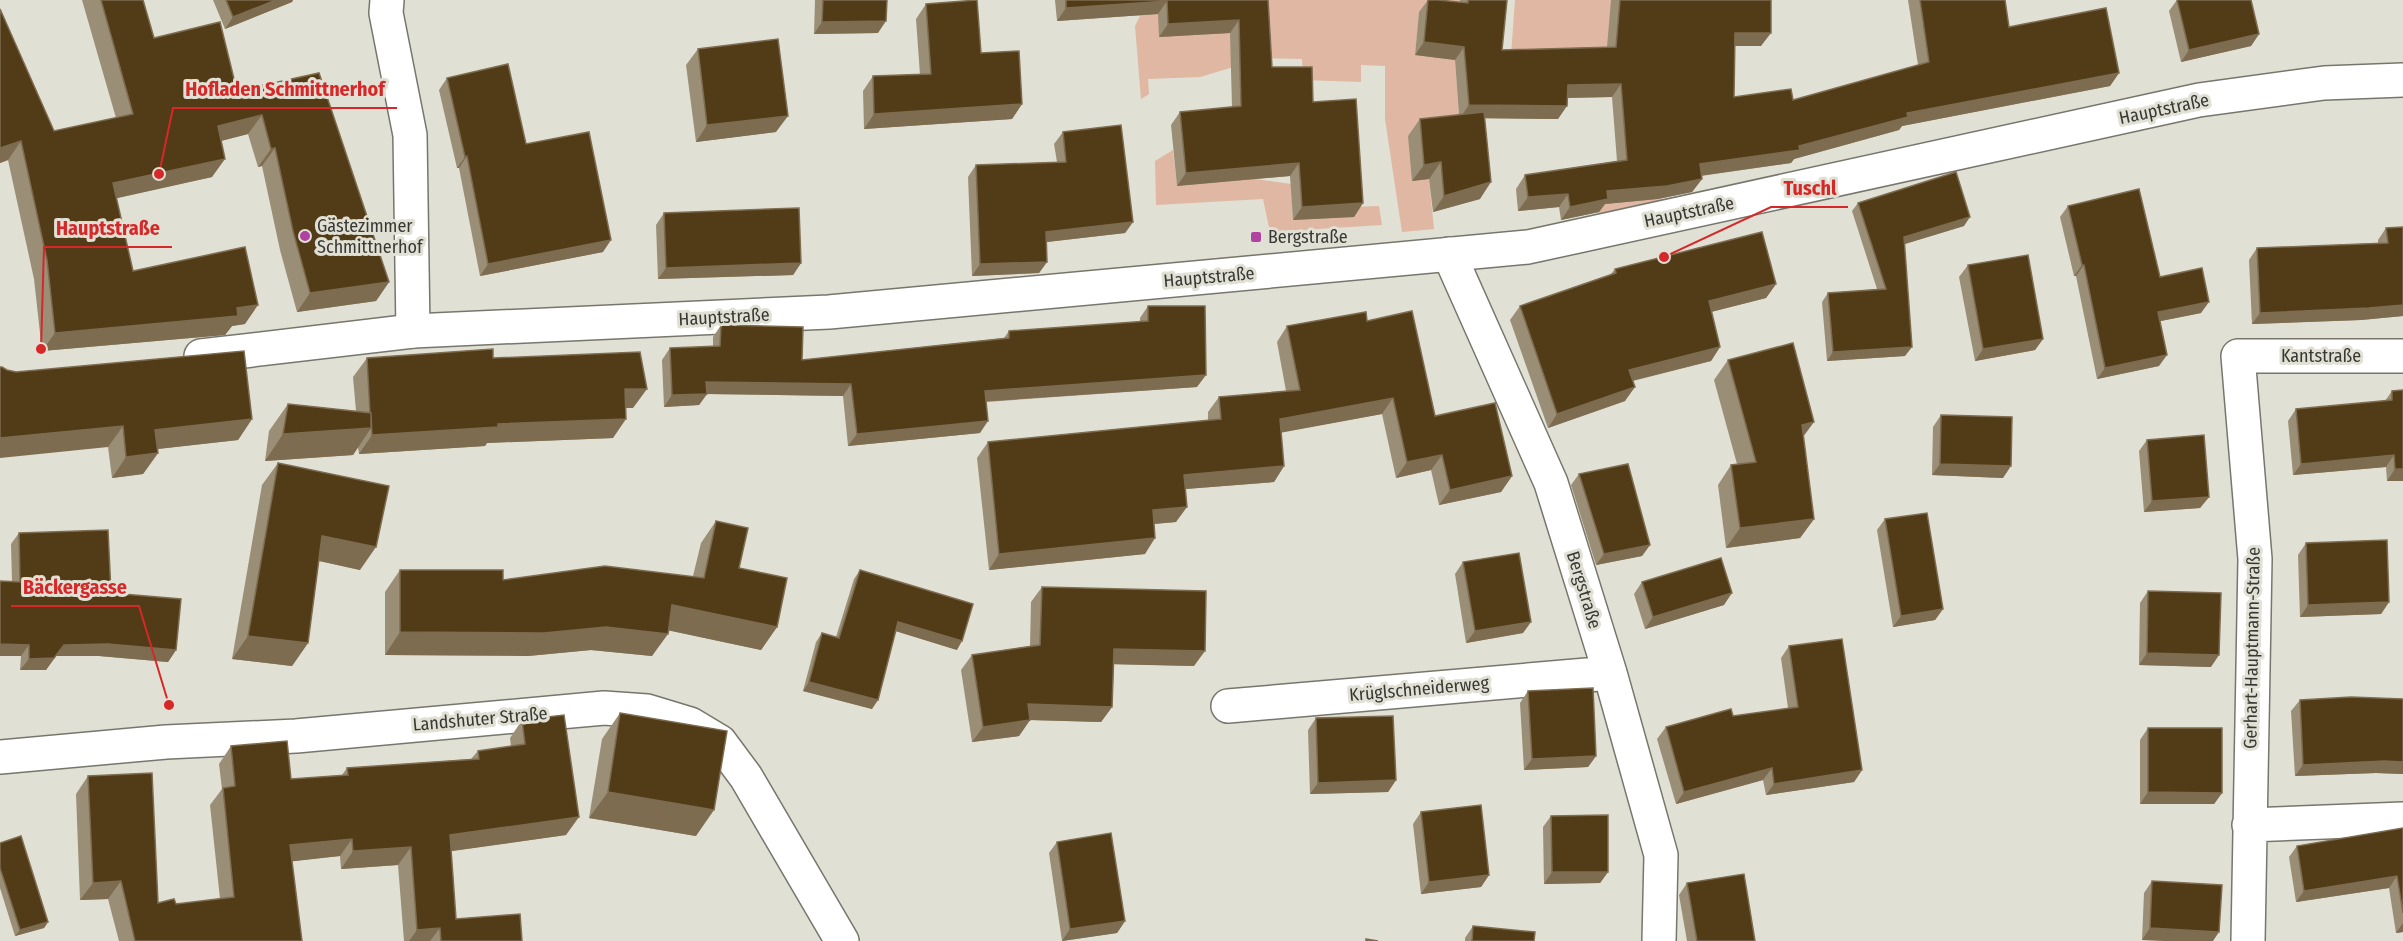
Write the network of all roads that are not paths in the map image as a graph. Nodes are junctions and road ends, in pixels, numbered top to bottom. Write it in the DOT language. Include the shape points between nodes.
graph roads {
  1 [pos="387,0"];
  2 [pos="2403,80"];
  3 [pos="1449,254"];
  4 [pos="413,331"];
  5 [pos="2238,356"];
  6 [pos="2403,356"];
  7 [pos="166,359"];
  8 [pos="1610,673"];
  9 [pos="1228,706"];
  10 [pos="0,757"];
  11 [pos="2403,819"];
  12 [pos="2249,825"];
  13 [pos="842,941"];
  14 [pos="1659,941"];
  15 [pos="2248,941"];
  1 -- 4 [label="street" via="386,13 410,135"];
  2 -- 3 [label="street, Hauptstraße" via="2324,83 2199,100 1528,247"];
  3 -- 4 [label="street, Hauptstraße" via="829,312"];
  3 -- 8 [label="street, Bergstraße" via="1551,483"];
  4 -- 7 [label="street, Hauptstraße"];
  5 -- 6 [label="street, Kantstraße"];
  5 -- 12 [label="street, Gerhart-Hauptmann-Straße" via="2255,559"];
  8 -- 9 [label="street, Krüglschneiderweg"];
  8 -- 14 [label="street, Bergstraße" via="1661,855"];
  10 -- 13 [label="street, Landshuter Straße" via="166,742 296,736 604,708 646,711 690,724 720,742 746,777"];
  11 -- 12 [label="street"];
  12 -- 15 [label="street, Gerhart-Hauptmann-Straße"];
}
